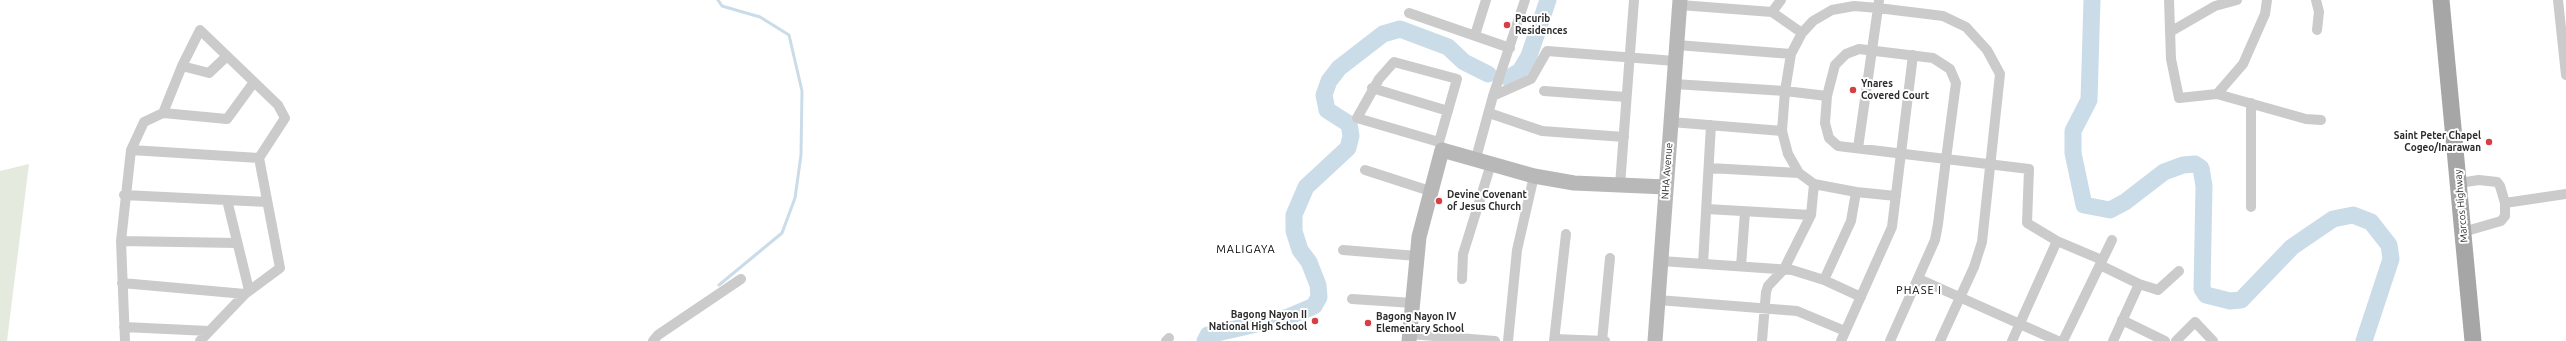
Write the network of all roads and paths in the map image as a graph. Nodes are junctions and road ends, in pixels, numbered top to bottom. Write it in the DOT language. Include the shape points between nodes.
graph roads {
  1 [pos="1486,0"];
  2 [pos="1525,0"];
  3 [pos="1634,0"];
  4 [pos="1781,0"];
  5 [pos="2169,0"];
  6 [pos="2237,0"];
  7 [pos="2267,0"];
  8 [pos="2316,0"];
  9 [pos="2441,0"];
  10 [pos="2558,0"];
  11 [pos="1680,2"];
  12 [pos="1706,3"];
  13 [pos="2214,3"];
  14 [pos="1879,4"];
  15 [pos="1772,12"];
  16 [pos="1409,13"];
  17 [pos="2316,30"];
  18 [pos="2170,32"];
  19 [pos="1802,33"];
  20 [pos="1475,35"];
  21 [pos="1677,45"];
  22 [pos="1510,48"];
  23 [pos="1873,51"];
  24 [pos="1791,54"];
  25 [pos="1913,55"];
  26 [pos="227,56"];
  27 [pos="1630,57"];
  28 [pos="1675,61"];
  29 [pos="182,66"];
  30 [pos="2566,75"];
  31 [pos="254,82"];
  32 [pos="1674,84"];
  33 [pos="1372,88"];
  34 [pos="1544,91"];
  35 [pos="1785,91"];
  36 [pos="2217,94"];
  37 [pos="1493,96"];
  38 [pos="1827,96"];
  39 [pos="1626,97"];
  40 [pos="2251,103"];
  41 [pos="1448,111"];
  42 [pos="163,113"];
  43 [pos="1489,113"];
  44 [pos="2321,120"];
  45 [pos="1671,122"];
  46 [pos="1711,125"];
  47 [pos="1782,131"];
  48 [pos="1624,137"];
  49 [pos="1441,146"];
  50 [pos="1858,148"];
  51 [pos="131,150"];
  52 [pos="1899,154"];
  53 [pos="259,158"];
  54 [pos="1476,158"];
  55 [pos="1946,159"];
  56 [pos="1491,164"];
  57 [pos="1991,164"];
  58 [pos="1709,168"];
  59 [pos="1365,170"];
  60 [pos="1799,173"];
  61 [pos="1534,176"];
  62 [pos="2459,183"];
  63 [pos="1814,184"];
  64 [pos="1620,185"];
  65 [pos="1666,187"];
  66 [pos="1430,191"];
  67 [pos="1856,192"];
  68 [pos="2566,194"];
  69 [pos="124,195"];
  70 [pos="1896,196"];
  71 [pos="227,200"];
  72 [pos="267,202"];
  73 [pos="2505,203"];
  74 [pos="2250,207"];
  75 [pos="1707,208"];
  76 [pos="1745,212"];
  77 [pos="1811,215"];
  78 [pos="2463,232"];
  79 [pos="1566,234"];
  80 [pos="2112,240"];
  81 [pos="121,241"];
  82 [pos="2057,241"];
  83 [pos="237,243"];
  84 [pos="1343,250"];
  85 [pos="1417,256"];
  86 [pos="1610,258"];
  87 [pos="1661,261"];
  88 [pos="2101,263"];
  89 [pos="1703,264"];
  90 [pos="1741,266"];
  91 [pos="1784,269"];
  92 [pos="2179,271"];
  93 [pos="741,278"];
  94 [pos="1462,279"];
  95 [pos="1919,279"];
  96 [pos="1824,280"];
  97 [pos="122,283"];
  98 [pos="2139,284"];
  99 [pos="247,292"];
  100 [pos="1861,296"];
  101 [pos="1960,297"];
  102 [pos="1352,299"];
  103 [pos="1658,300"];
  104 [pos="1413,303"];
  105 [pos="1764,309"];
  106 [pos="2122,320"];
  107 [pos="2019,324"];
  108 [pos="124,327"];
  109 [pos="209,331"];
  110 [pos="1845,331"];
  111 [pos="1410,338"];
  112 [pos="1554,340"];
  113 [pos="1942,340"];
  114 [pos="125,341"];
  115 [pos="200,341"];
  116 [pos="653,341"];
  117 [pos="1495,341"];
  118 [pos="1508,341"];
  119 [pos="1603,341"];
  120 [pos="1654,341"];
  121 [pos="1762,341"];
  122 [pos="1841,341"];
  123 [pos="1890,341"];
  124 [pos="2012,341"];
  125 [pos="2058,341"];
  126 [pos="2063,341"];
  127 [pos="2113,341"];
  128 [pos="2165,341"];
  129 [pos="2176,341"];
  130 [pos="2213,341"];
  131 [pos="2473,341"];
  1 -- 20 [label="street"];
  2 -- 22 [label="street"];
  3 -- 27 [label="street"];
  4 -- 15 [label="street"];
  5 -- 18 [label="street"];
  6 -- 13 [label="street"];
  7 -- 36 [label="street" via="2265,14 2243,64"];
  8 -- 17 [label="street" via="2319,12"];
  9 -- 62 [label="main road, Marcos Highway"];
  10 -- 30 [label="street"];
  11 -- 12 [label="street"];
  11 -- 21 [label="street, NHA Avenue"];
  12 -- 15 [label="street"];
  13 -- 18 [label="street"];
  14 -- 19 [label="street" via="1832,10 1813,21"];
  14 -- 23 [label="street"];
  14 -- 57 [label="street" via="1943,16 1966,27 1987,50 2000,74"];
  15 -- 19 [label="street"];
  16 -- 20 [label="street"];
  18 -- 36 [label="street" via="2171,59 2179,98"];
  19 -- 24 [label="street"];
  20 -- 22 [label="street"];
  21 -- 24 [label="street"];
  21 -- 28 [label="street, NHA Avenue"];
  22 -- 37 [label="street"];
  23 -- 25 [label="street"];
  23 -- 38 [label="street" via="1859,49 1846,54 1835,66"];
  23 -- 50 [label="street"];
  24 -- 35 [label="street"];
  25 -- 52 [label="street"];
  25 -- 55 [label="street" via="1933,58 1950,68 1956,83"];
  26 -- 29 [label="street" via="209,73"];
  26 -- 29 [label="street" via="200,30"];
  26 -- 31 [label="street"];
  27 -- 28 [label="street"];
  27 -- 37 [label="street" via="1547,51 1531,79"];
  27 -- 39 [label="street"];
  28 -- 32 [label="street, NHA Avenue"];
  29 -- 42 [label="street"];
  31 -- 42 [label="street" via="227,119"];
  31 -- 53 [label="street" via="278,105 285,118"];
  32 -- 35 [label="street"];
  32 -- 45 [label="street, NHA Avenue"];
  33 -- 41 [label="street"];
  33 -- 41 [label="street" via="1395,62 1456,78 1457,84"];
  33 -- 49 [label="street" via="1357,118"];
  34 -- 39 [label="street"];
  35 -- 38 [label="street"];
  35 -- 47 [label="street"];
  36 -- 40 [label="street"];
  37 -- 43 [label="street"];
  38 -- 50 [label="street" via="1825,123 1829,138 1838,146"];
  39 -- 48 [label="street"];
  40 -- 44 [label="street" via="2306,119"];
  40 -- 74 [label="street"];
  41 -- 49 [label="street"];
  42 -- 51 [label="street" via="144,122"];
  43 -- 48 [label="street" via="1542,130"];
  43 -- 54 [label="street"];
  45 -- 46 [label="street"];
  45 -- 65 [label="street, NHA Avenue"];
  46 -- 47 [label="street"];
  46 -- 58 [label="street"];
  47 -- 60 [label="street" via="1788,154"];
  48 -- 64 [label="street"];
  49 -- 54 [label="street"];
  49 -- 66 [label="street"];
  50 -- 52 [label="street"];
  51 -- 53 [label="street"];
  51 -- 69 [label="street"];
  52 -- 55 [label="street"];
  52 -- 70 [label="street"];
  53 -- 72 [label="street"];
  54 -- 56 [label="street"];
  55 -- 57 [label="street"];
  55 -- 95 [label="street" via="1935,240"];
  56 -- 61 [label="street"];
  56 -- 94 [label="street" via="1463,254"];
  57 -- 82 [label="street" via="2029,169 2026,220"];
  57 -- 101 [label="street" via="1982,242"];
  58 -- 60 [label="street"];
  58 -- 75 [label="street"];
  59 -- 66 [label="street"];
  60 -- 63 [label="street"];
  61 -- 64 [label="street" via="1574,183"];
  61 -- 118 [label="street" via="1517,250"];
  62 -- 73 [label="street" via="2479,180 2497,182"];
  62 -- 78 [label="main road, Marcos Highway"];
  63 -- 67 [label="street"];
  63 -- 77 [label="street"];
  64 -- 65 [label="street"];
  65 -- 87 [label="street, NHA Avenue"];
  66 -- 85 [label="street"];
  67 -- 70 [label="street"];
  67 -- 96 [label="street" via="1851,220"];
  68 -- 73 [label="street"];
  69 -- 71 [label="street"];
  69 -- 81 [label="street"];
  70 -- 100 [label="street" via="1892,227"];
  71 -- 72 [label="street"];
  71 -- 83 [label="street"];
  72 -- 99 [label="street" via="280,268"];
  73 -- 78 [label="street" via="2506,216 2501,221"];
  75 -- 76 [label="street"];
  75 -- 89 [label="street"];
  76 -- 77 [label="street"];
  76 -- 90 [label="street"];
  77 -- 91 [label="street"];
  78 -- 131 [label="main road, Marcos Highway"];
  79 -- 112 [label="street"];
  80 -- 88 [label="street"];
  81 -- 83 [label="street"];
  81 -- 97 [label="street"];
  82 -- 88 [label="street"];
  82 -- 107 [label="street"];
  83 -- 99 [label="street"];
  84 -- 85 [label="street"];
  85 -- 104 [label="street"];
  86 -- 119 [label="street"];
  87 -- 89 [label="street"];
  87 -- 103 [label="street, NHA Avenue"];
  88 -- 98 [label="street"];
  88 -- 126 [label="street"];
  89 -- 90 [label="street"];
  90 -- 91 [label="street"];
  91 -- 96 [label="street"];
  91 -- 105 [label="street" via="1768,286"];
  92 -- 98 [label="street" via="2158,290"];
  93 -- 116 [label="street"];
  95 -- 101 [label="street"];
  95 -- 123 [label="street"];
  96 -- 100 [label="street"];
  97 -- 99 [label="street"];
  97 -- 108 [label="street"];
  98 -- 106 [label="street"];
  99 -- 109 [label="street"];
  100 -- 110 [label="street"];
  101 -- 107 [label="street"];
  101 -- 113 [label="street"];
  102 -- 104 [label="street"];
  103 -- 105 [label="street"];
  103 -- 120 [label="street, NHA Avenue"];
  104 -- 111 [label="street"];
  105 -- 110 [label="street" via="1797,311"];
  105 -- 121 [label="street"];
  106 -- 127 [label="street"];
  106 -- 128 [label="street"];
  107 -- 124 [label="street"];
  107 -- 125 [label="street"];
  108 -- 109 [label="street"];
  108 -- 114 [label="street"];
  109 -- 115 [label="street"];
  110 -- 122 [label="street"];
  111 -- 117 [label="street"];
  112 -- 119 [label="street"];
  129 -- 130 [label="street" via="2195,322"];
}
